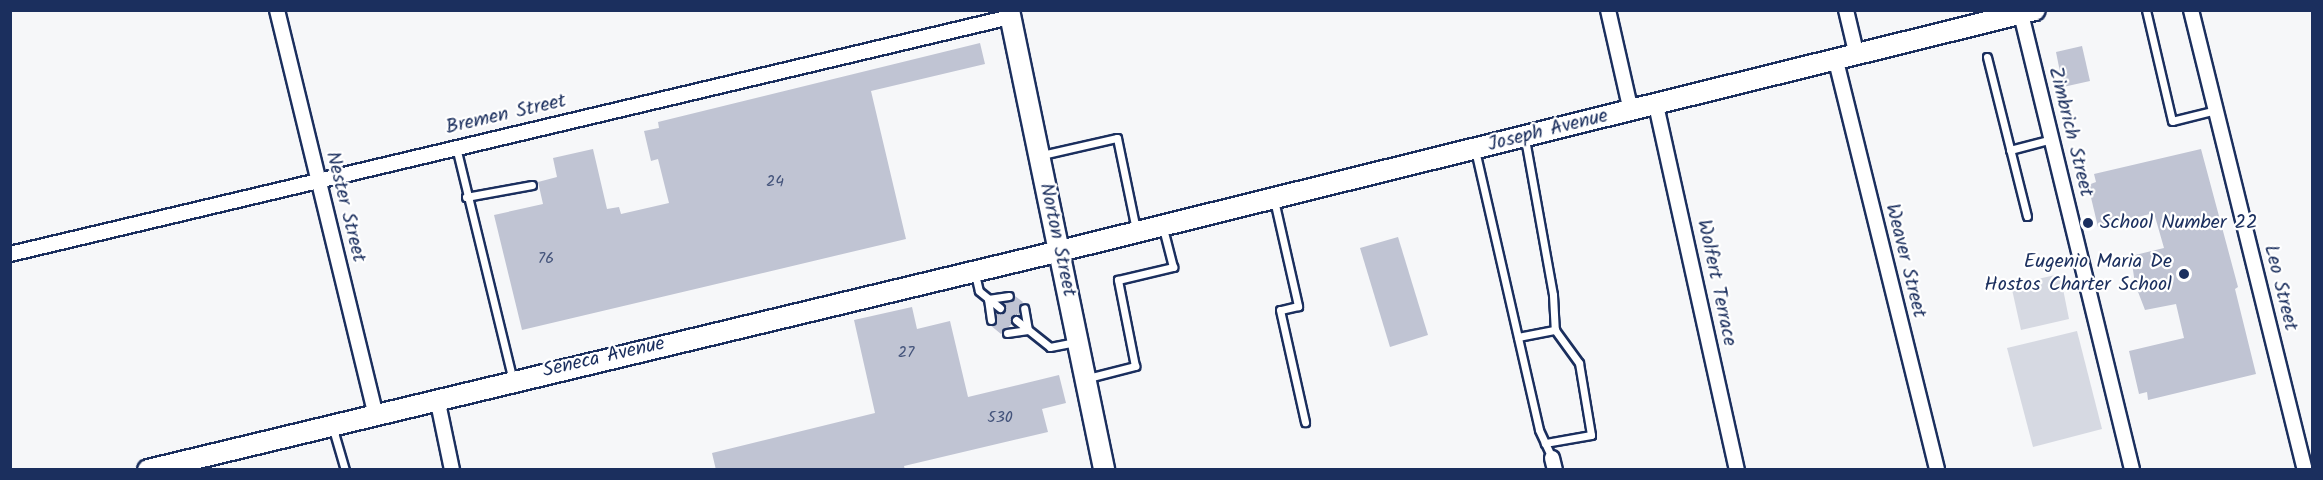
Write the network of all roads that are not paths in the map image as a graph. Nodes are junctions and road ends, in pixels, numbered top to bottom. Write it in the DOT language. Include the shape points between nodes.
graph roads {
  1 [pos="277,10"];
  2 [pos="1608,10"];
  3 [pos="1846,10"];
  4 [pos="2146,10"];
  5 [pos="2191,10"];
  6 [pos="2028,12"];
  7 [pos="1009,14"];
  8 [pos="1994,16"];
  9 [pos="1857,56"];
  10 [pos="1987,57"];
  11 [pos="1836,61"];
  12 [pos="1656,105"];
  13 [pos="2216,110"];
  14 [pos="1631,111"];
  15 [pos="1525,137"];
  16 [pos="2052,139"];
  17 [pos="456,147"];
  18 [pos="1474,149"];
  19 [pos="2010,150"];
  20 [pos="1040,155"];
  21 [pos="318,179"];
  22 [pos="532,185"];
  23 [pos="466,197"];
  24 [pos="1273,197"];
  25 [pos="2027,216"];
  26 [pos="1162,224"];
  27 [pos="1137,231"];
  28 [pos="1060,251"];
  29 [pos="10,254"];
  30 [pos="974,271"];
  31 [pos="1009,296"];
  32 [pos="988,299"];
  33 [pos="1000,308"];
  34 [pos="1024,308"];
  35 [pos="991,320"];
  36 [pos="1016,320"];
  37 [pos="1028,330"];
  38 [pos="1555,330"];
  39 [pos="1007,333"];
  40 [pos="1518,337"];
  41 [pos="1078,342"];
  42 [pos="1085,379"];
  43 [pos="513,380"];
  44 [pos="437,398"];
  45 [pos="375,412"];
  46 [pos="1305,422"];
  47 [pos="332,423"];
  48 [pos="1545,443"];
  49 [pos="1553,464"];
  50 [pos="148,470"];
  51 [pos="345,470"];
  52 [pos="452,470"];
  53 [pos="1104,470"];
  54 [pos="1737,470"];
  55 [pos="1937,470"];
  56 [pos="2132,470"];
  57 [pos="2305,470"];
  1 -- 21 [label="street, Nester Street"];
  2 -- 14 [label="street"];
  3 -- 9 [label="street"];
  4 -- 13 [label="lane" via="2172,121"];
  5 -- 13 [label="street, Leo Street"];
  6 -- 8 [label="main road, Joseph Avenue"];
  6 -- 16 [label="street, Zimbrich Street"];
  7 -- 17 [label="street, Bremen Street"];
  7 -- 20 [label="main road, Norton Street"];
  8 -- 9 [label="main road, Joseph Avenue"];
  9 -- 11 [label="main road, Joseph Avenue"];
  10 -- 19 [label="lane"];
  11 -- 12 [label="main road, Joseph Avenue"];
  11 -- 55 [label="street, Weaver Street"];
  12 -- 14 [label="main road, Joseph Avenue"];
  12 -- 54 [label="street, Wolfert Terrace"];
  13 -- 57 [label="street, Leo Street"];
  14 -- 15 [label="main road, Joseph Avenue"];
  15 -- 18 [label="main road, Joseph Avenue"];
  15 -- 38 [label="lane" via="1553,294"];
  16 -- 19 [label="lane"];
  16 -- 56 [label="street, Zimbrich Street"];
  17 -- 21 [label="street, Bremen Street"];
  17 -- 23 [label="lane"];
  18 -- 24 [label="main road, Joseph Avenue"];
  18 -- 40 [label="lane"];
  19 -- 25 [label="lane"];
  20 -- 27 [label="lane" via="1117,138"];
  20 -- 28 [label="main road, Norton Street"];
  21 -- 29 [label="street, Bremen Street"];
  21 -- 45 [label="street, Nester Street"];
  22 -- 23 [label="lane"];
  23 -- 43 [label="lane"];
  24 -- 26 [label="main road, Joseph Avenue"];
  24 -- 46 [label="lane" via="1298,306 1280,310"];
  26 -- 27 [label="main road, Joseph Avenue"];
  26 -- 42 [label="lane" via="1173,267 1118,280 1135,366"];
  27 -- 28 [label="main road, Joseph Avenue"];
  28 -- 30 [label="main road, Seneca Avenue"];
  28 -- 41 [label="main road, Norton Street"];
  30 -- 32 [label="lane" via="979,291"];
  30 -- 43 [label="main road, Seneca Avenue"];
  31 -- 32 [label="lane"];
  32 -- 33 [label="lane"];
  32 -- 35 [label="lane"];
  34 -- 37 [label="lane"];
  36 -- 37 [label="lane"];
  37 -- 39 [label="lane"];
  37 -- 41 [label="lane" via="1050,347"];
  38 -- 40 [label="lane"];
  38 -- 48 [label="lane" via="1579,363 1591,435"];
  40 -- 48 [label="lane"];
  41 -- 42 [label="main road, Norton Street"];
  42 -- 53 [label="main road, Norton Street"];
  43 -- 44 [label="main road, Seneca Avenue"];
  44 -- 45 [label="main road, Seneca Avenue"];
  44 -- 52 [label="street"];
  45 -- 47 [label="main road, Seneca Avenue"];
  47 -- 50 [label="main road, Seneca Avenue"];
  47 -- 51 [label="lane"];
  48 -- 49 [label="lane"];
}
